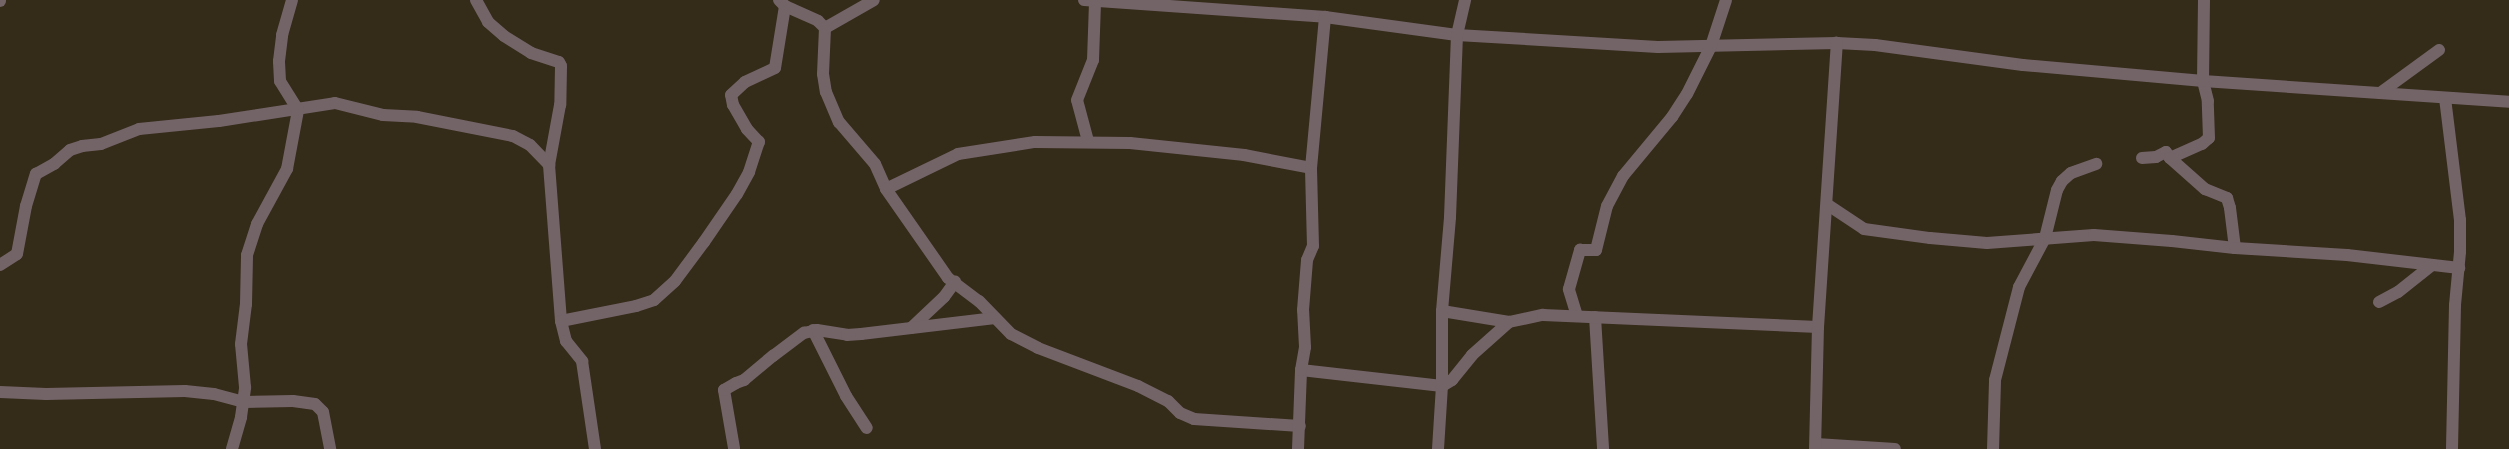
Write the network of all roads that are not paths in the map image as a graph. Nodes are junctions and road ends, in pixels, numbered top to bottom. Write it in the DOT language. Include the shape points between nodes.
graph roads {
  1 [pos="292,0"];
  2 [pos="476,0"];
  3 [pos="874,0"];
  4 [pos="1464,0"];
  5 [pos="1726,0"];
  6 [pos="2204,0"];
  7 [pos="1089,1"];
  8 [pos="1159,2"];
  9 [pos="782,3"];
  10 [pos="1325,17"];
  11 [pos="825,28"];
  12 [pos="1458,35"];
  13 [pos="1837,43"];
  14 [pos="1711,46"];
  15 [pos="2439,50"];
  16 [pos="2203,81"];
  17 [pos="2380,94"];
  18 [pos="2446,98"];
  19 [pos="2509,102"];
  20 [pos="298,110"];
  21 [pos="1088,141"];
  22 [pos="2142,158"];
  23 [pos="2170,158"];
  24 [pos="2096,164"];
  25 [pos="549,165"];
  26 [pos="1311,168"];
  27 [pos="886,189"];
  28 [pos="1828,205"];
  29 [pos="2045,238"];
  30 [pos="2235,248"];
  31 [pos="0,265"];
  32 [pos="2432,265"];
  33 [pos="2459,268"];
  34 [pos="955,282"];
  35 [pos="2379,302"];
  36 [pos="1442,311"];
  37 [pos="1577,316"];
  38 [pos="1595,317"];
  39 [pos="995,318"];
  40 [pos="561,321"];
  41 [pos="1509,322"];
  42 [pos="1818,327"];
  43 [pos="911,328"];
  44 [pos="813,330"];
  45 [pos="1301,370"];
  46 [pos="1442,386"];
  47 [pos="0,392"];
  48 [pos="244,402"];
  49 [pos="1300,426"];
  50 [pos="867,428"];
  51 [pos="1816,447"];
  52 [pos="734,448"];
  53 [pos="232,449"];
  54 [pos="330,449"];
  55 [pos="595,449"];
  56 [pos="1298,449"];
  57 [pos="1438,449"];
  58 [pos="1603,449"];
  59 [pos="1895,449"];
  60 [pos="1993,449"];
  61 [pos="2452,449"];
  1 -- 20 [label="street" via="282,35 280,81"];
  2 -- 25 [label="street" via="488,22 504,36 532,53 560,64 560,105"];
  3 -- 11 [label="street"];
  4 -- 12 [label="street"];
  5 -- 14 [label="street"];
  6 -- 16 [label="street"];
  7 -- 8 [label="street"];
  7 -- 21 [label="street" via="1093,60 1077,100"];
  8 -- 10 [label="street"];
  9 -- 11 [label="street" via="818,21"];
  9 -- 40 [label="street" via="775,68 745,82 731,95 747,129 759,142 737,194 704,242 675,281 650,302"];
  10 -- 12 [label="street"];
  10 -- 26 [label="street"];
  11 -- 27 [label="street" via="823,74 826,92 839,122 875,164"];
  12 -- 14 [label="street" via="1658,47"];
  12 -- 36 [label="street" via="1450,217"];
  13 -- 14 [label="street"];
  13 -- 16 [label="street" via="2023,65"];
  13 -- 28 [label="street"];
  14 -- 37 [label="street" via="1680,104 1623,176 1609,201 1596,250 1580,250 1569,288"];
  15 -- 17 [label="street"];
  16 -- 17 [label="street"];
  16 -- 23 [label="street" via="2208,101 2209,138"];
  17 -- 18 [label="street"];
  18 -- 19 [label="street"];
  18 -- 33 [label="street" via="2460,220"];
  20 -- 25 [label="street" via="335,103 383,115 417,117 514,136 530,145"];
  20 -- 31 [label="street" via="273,110 225,120 139,129 101,144 70,150 36,174 17,254"];
  20 -- 48 [label="street" via="287,168 257,224 247,255 241,344"];
  21 -- 26 [label="street" via="1244,154"];
  21 -- 27 [label="street" via="1026,143 958,154"];
  22 -- 23 [label="street" via="2166,152"];
  23 -- 30 [label="street" via="2204,189 2227,198"];
  24 -- 29 [label="street" via="2071,172 2062,180"];
  25 -- 40 [label="street"];
  26 -- 45 [label="street" via="1313,246 1307,260 1303,310 1305,347"];
  27 -- 34 [label="street" via="948,278"];
  28 -- 29 [label="street" via="1859,227 1886,233 1987,243"];
  28 -- 42 [label="street"];
  29 -- 30 [label="street" via="2094,235"];
  29 -- 60 [label="street" via="2012,306 1995,380"];
  30 -- 32 [label="street" via="2347,255"];
  32 -- 33 [label="street"];
  32 -- 35 [label="street" via="2398,292"];
  33 -- 61 [label="street" via="2454,325"];
  34 -- 39 [label="street"];
  34 -- 43 [label="street"];
  36 -- 41 [label="street"];
  36 -- 46 [label="street"];
  37 -- 38 [label="street"];
  37 -- 41 [label="street" via="1528,316"];
  38 -- 42 [label="street"];
  38 -- 58 [label="street"];
  39 -- 43 [label="street"];
  39 -- 49 [label="street" via="1020,340 1138,386 1194,420"];
  40 -- 55 [label="street" via="566,341 582,361"];
  41 -- 46 [label="street" via="1472,355 1452,380"];
  42 -- 51 [label="street"];
  43 -- 44 [label="street" via="854,334"];
  44 -- 50 [label="street" via="846,396"];
  44 -- 52 [label="street" via="772,356 744,380 724,390"];
  45 -- 46 [label="street"];
  45 -- 49 [label="street"];
  46 -- 57 [label="street"];
  47 -- 48 [label="street" via="185,391"];
  48 -- 53 [label="street"];
  48 -- 54 [label="street" via="318,405 326,421"];
  49 -- 56 [label="street"];
  51 -- 59 [label="street"];
}
